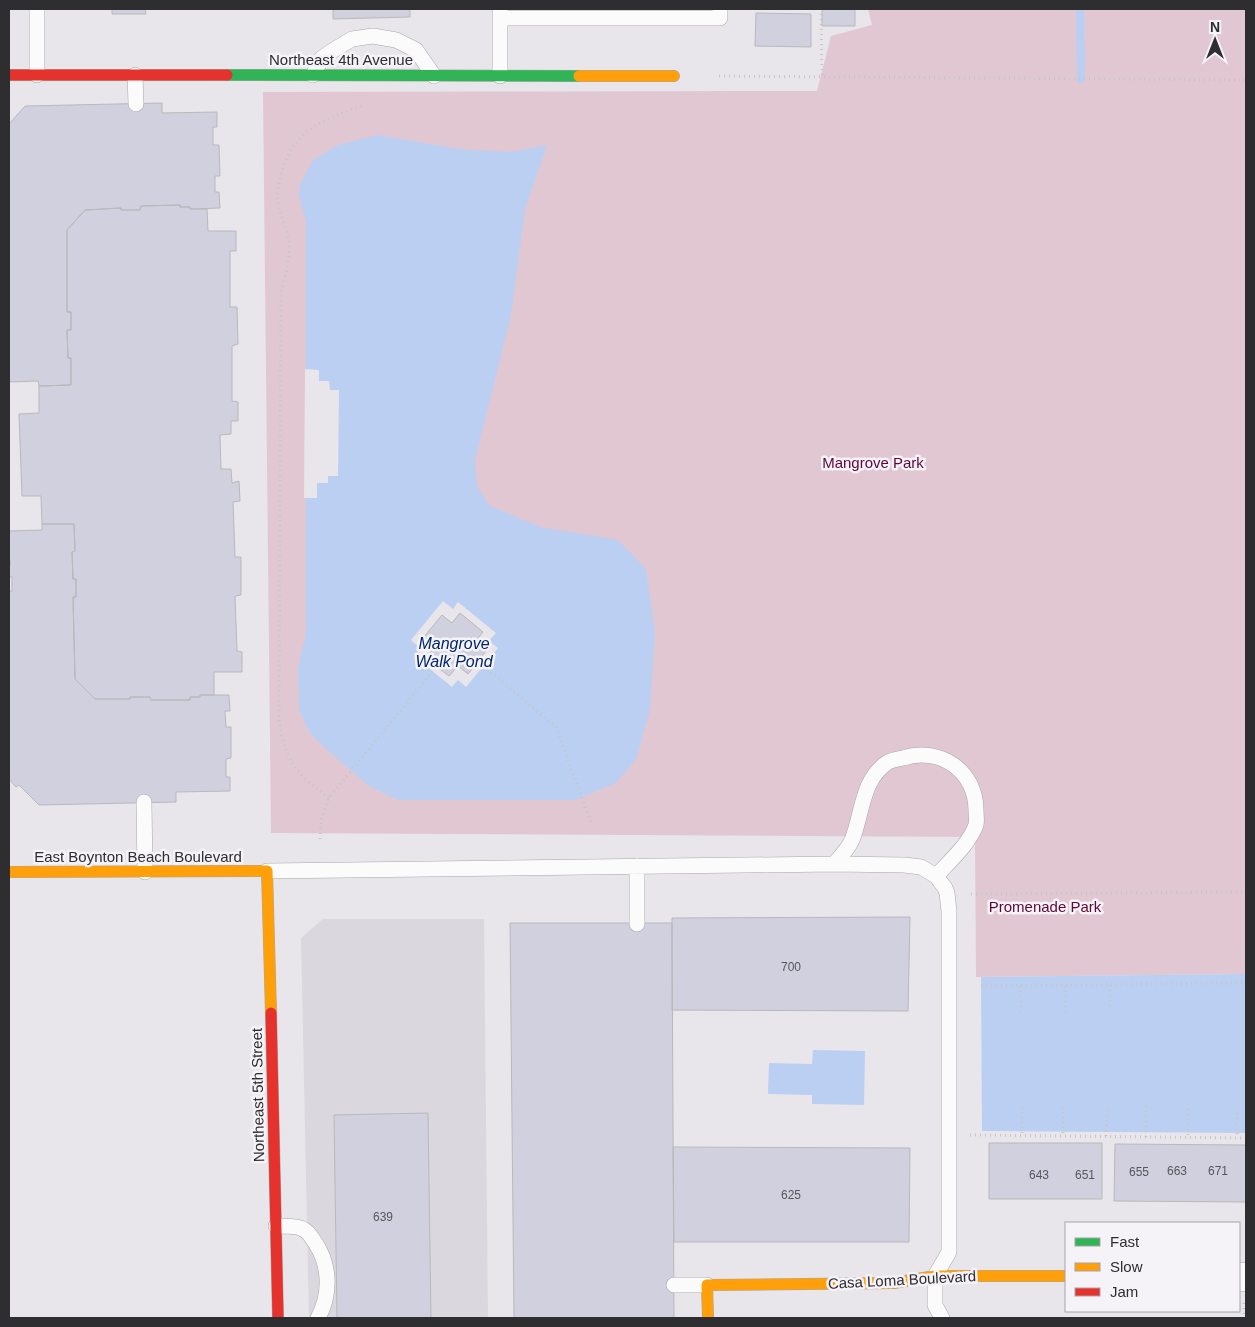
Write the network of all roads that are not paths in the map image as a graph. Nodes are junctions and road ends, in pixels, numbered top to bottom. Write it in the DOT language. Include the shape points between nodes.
graph roads {
  1 [pos="37,9"];
  2 [pos="720,9"];
  3 [pos="500,13"];
  4 [pos="9,74"];
  5 [pos="37,74"];
  6 [pos="135,74"];
  7 [pos="313,76"];
  8 [pos="434,76"];
  9 [pos="500,76"];
  10 [pos="674,76"];
  11 [pos="136,104"];
  12 [pos="144,802"];
  13 [pos="834,864"];
  14 [pos="637,866"];
  15 [pos="267,871"];
  16 [pos="9,872"];
  17 [pos="145,872"];
  18 [pos="936,876"];
  19 [pos="637,924"];
  20 [pos="276,1226"];
  21 [pos="935,1276"];
  22 [pos="1065,1276"];
  23 [pos="674,1285"];
  24 [pos="707,1285"];
  25 [pos="278,1318"];
  26 [pos="318,1318"];
  27 [pos="708,1318"];
  28 [pos="942,1318"];
  1 -- 5 [label="lane"];
  2 -- 3 [label="lane" via="720,18"];
  3 -- 9 [label="lane"];
  4 -- 5 [label="street, Northeast 4th Avenue"];
  5 -- 6 [label="street, Northeast 4th Avenue"];
  6 -- 7 [label="street, Northeast 4th Avenue"];
  6 -- 11 [label="lane"];
  7 -- 8 [label="street, Northeast 4th Avenue"];
  7 -- 8 [label="lane" via="322,58 332,51 352,39 373,36 396,40 416,50"];
  8 -- 9 [label="street, Northeast 4th Avenue"];
  9 -- 10 [label="street, Northeast 4th Avenue"];
  12 -- 17 [label="lane"];
  13 -- 14 [label="lane"];
  13 -- 18 [label="lane" via="921,867"];
  13 -- 18 [label="lane" via="852,840 873,776 889,762 910,755 930,754 953,763 967,778 976,799 976,824 964,845"];
  14 -- 15 [label="lane"];
  14 -- 19 [label="lane"];
  15 -- 17 [label="street, East Boynton Beach Boulevard"];
  15 -- 20 [label="street, Northeast 5th Street"];
  16 -- 17 [label="street, East Boynton Beach Boulevard"];
  18 -- 21 [label="lane" via="947,893 949,911 950,1215 949,1252"];
  20 -- 25 [label="street, Northeast 5th Street"];
  20 -- 26 [label="lane" via="302,1228 321,1253 328,1281"];
  21 -- 22 [label="street, Casa Loma Boulevard"];
  21 -- 24 [label="street, Casa Loma Boulevard" via="894,1283"];
  21 -- 28 [label="lane" via="935,1305"];
  23 -- 24 [label="lane"];
  24 -- 27 [label="street"];
}
